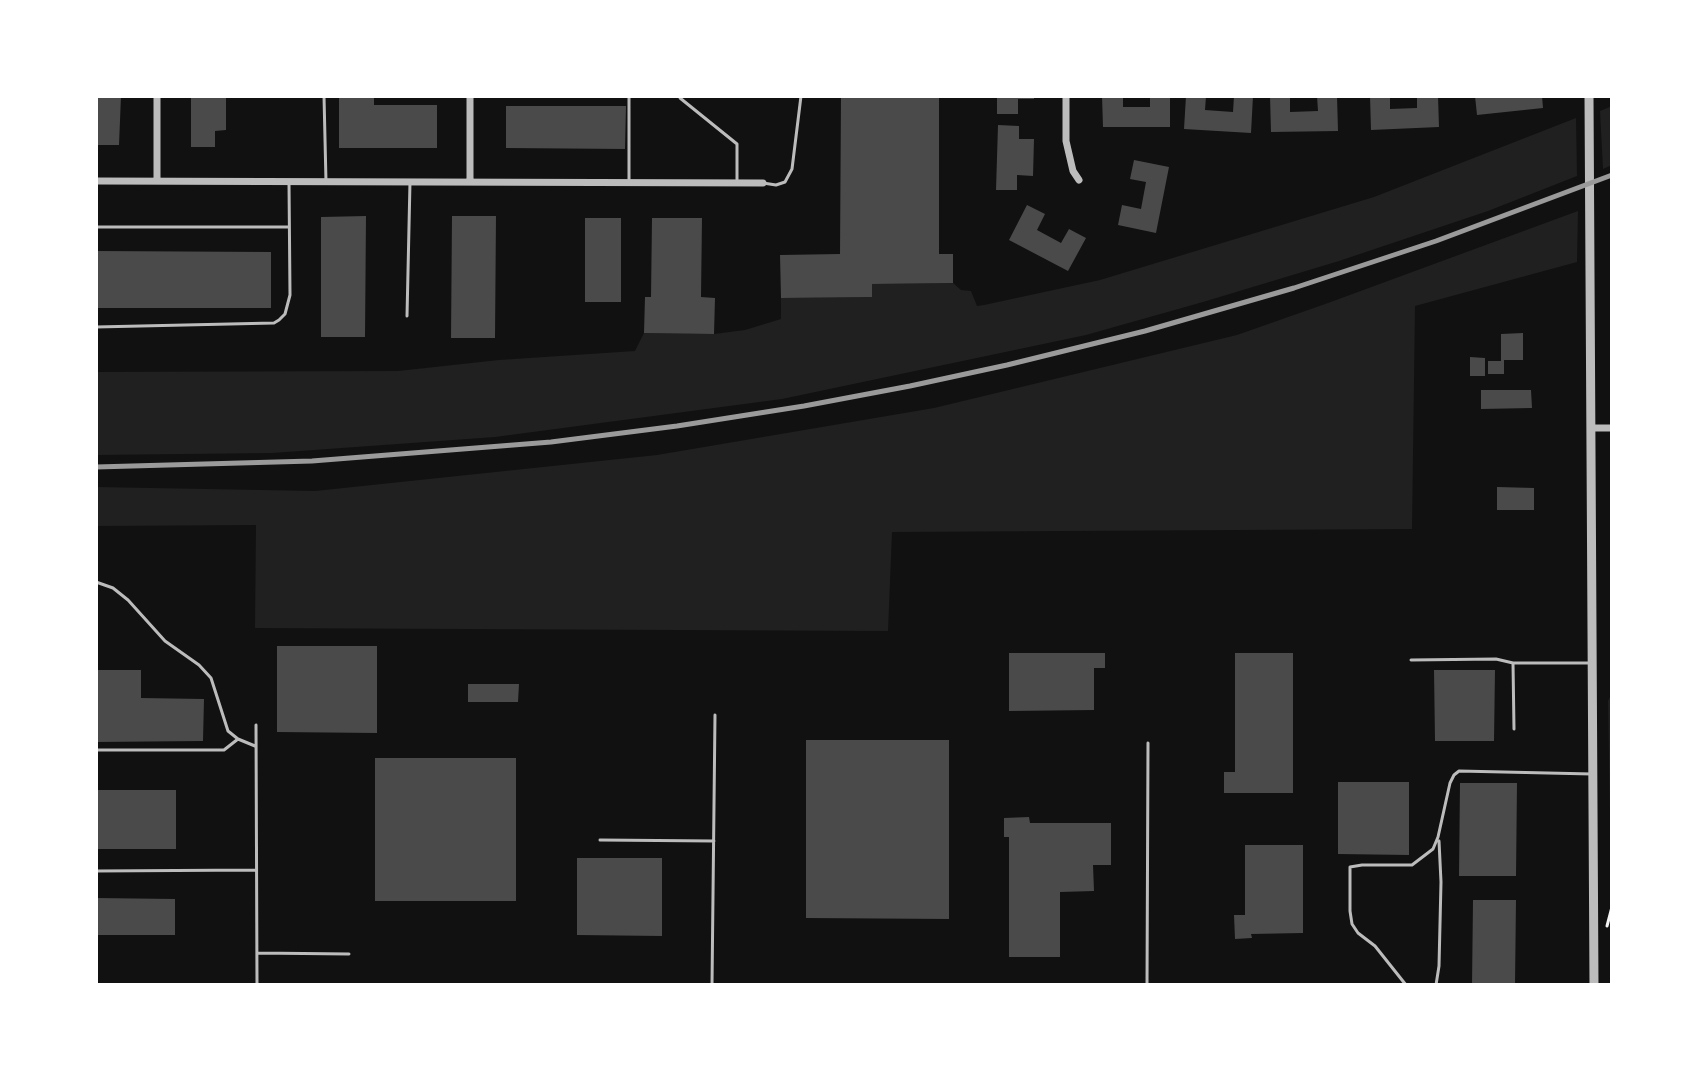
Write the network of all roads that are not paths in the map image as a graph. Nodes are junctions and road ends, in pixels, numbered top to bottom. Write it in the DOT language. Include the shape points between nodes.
graph roads {
  1 [pos="157,96"];
  2 [pos="324,96"];
  3 [pos="470,96"];
  4 [pos="629,96"];
  5 [pos="801,96"];
  6 [pos="1066,96"];
  7 [pos="1589,96"];
  8 [pos="680,98"];
  9 [pos="1079,180"];
  10 [pos="96,181"];
  11 [pos="157,181"];
  12 [pos="289,182"];
  13 [pos="326,182"];
  14 [pos="410,182"];
  15 [pos="470,182"];
  16 [pos="629,183"];
  17 [pos="737,183"];
  18 [pos="763,183"];
  19 [pos="96,227"];
  20 [pos="290,227"];
  21 [pos="407,316"];
  22 [pos="96,327"];
  23 [pos="1591,428"];
  24 [pos="1612,428"];
  25 [pos="96,582"];
  26 [pos="1411,660"];
  27 [pos="1513,663"];
  28 [pos="1591,663"];
  29 [pos="715,715"];
  30 [pos="256,725"];
  31 [pos="1514,729"];
  32 [pos="238,739"];
  33 [pos="1148,743"];
  34 [pos="255,746"];
  35 [pos="96,750"];
  36 [pos="1592,774"];
  37 [pos="1438,837"];
  38 [pos="600,840"];
  39 [pos="714,841"];
  40 [pos="256,870"];
  41 [pos="96,871"];
  42 [pos="257,953"];
  43 [pos="349,954"];
  44 [pos="257,985"];
  45 [pos="712,985"];
  46 [pos="1147,985"];
  47 [pos="1406,985"];
  48 [pos="1436,985"];
  49 [pos="1594,985"];
  1 -- 11 [label="street"];
  2 -- 13 [label="lane"];
  3 -- 15 [label="street"];
  4 -- 16 [label="lane"];
  5 -- 18 [label="lane" via="792,169 785,182"];
  6 -- 9 [label="street" via="1066,141"];
  7 -- 23 [label="street"];
  8 -- 17 [label="lane" via="737,144"];
  10 -- 11 [label="street"];
  11 -- 12 [label="street"];
  12 -- 13 [label="street"];
  12 -- 20 [label="lane"];
  13 -- 14 [label="street"];
  14 -- 15 [label="street"];
  14 -- 21 [label="lane"];
  15 -- 16 [label="street"];
  16 -- 17 [label="street"];
  17 -- 18 [label="street"];
  19 -- 20 [label="lane"];
  20 -- 22 [label="lane" via="290,295 285,314 274,323"];
  23 -- 24 [label="street"];
  23 -- 28 [label="street"];
  25 -- 32 [label="lane" via="128,600 165,641 211,678 228,731"];
  26 -- 27 [label="lane"];
  27 -- 28 [label="lane"];
  27 -- 31 [label="lane"];
  28 -- 36 [label="street"];
  29 -- 39 [label="lane"];
  30 -- 34 [label="lane"];
  32 -- 34 [label="lane"];
  32 -- 35 [label="lane" via="224,750"];
  33 -- 46 [label="lane"];
  34 -- 40 [label="lane"];
  36 -- 37 [label="lane" via="1459,771 1450,783"];
  36 -- 49 [label="street"];
  37 -- 47 [label="lane" via="1433,849 1412,865 1350,867 1352,924"];
  37 -- 48 [label="lane"];
  38 -- 39 [label="lane"];
  39 -- 45 [label="lane"];
  40 -- 41 [label="lane"];
  40 -- 42 [label="lane"];
  42 -- 43 [label="lane"];
  42 -- 44 [label="lane"];
}
